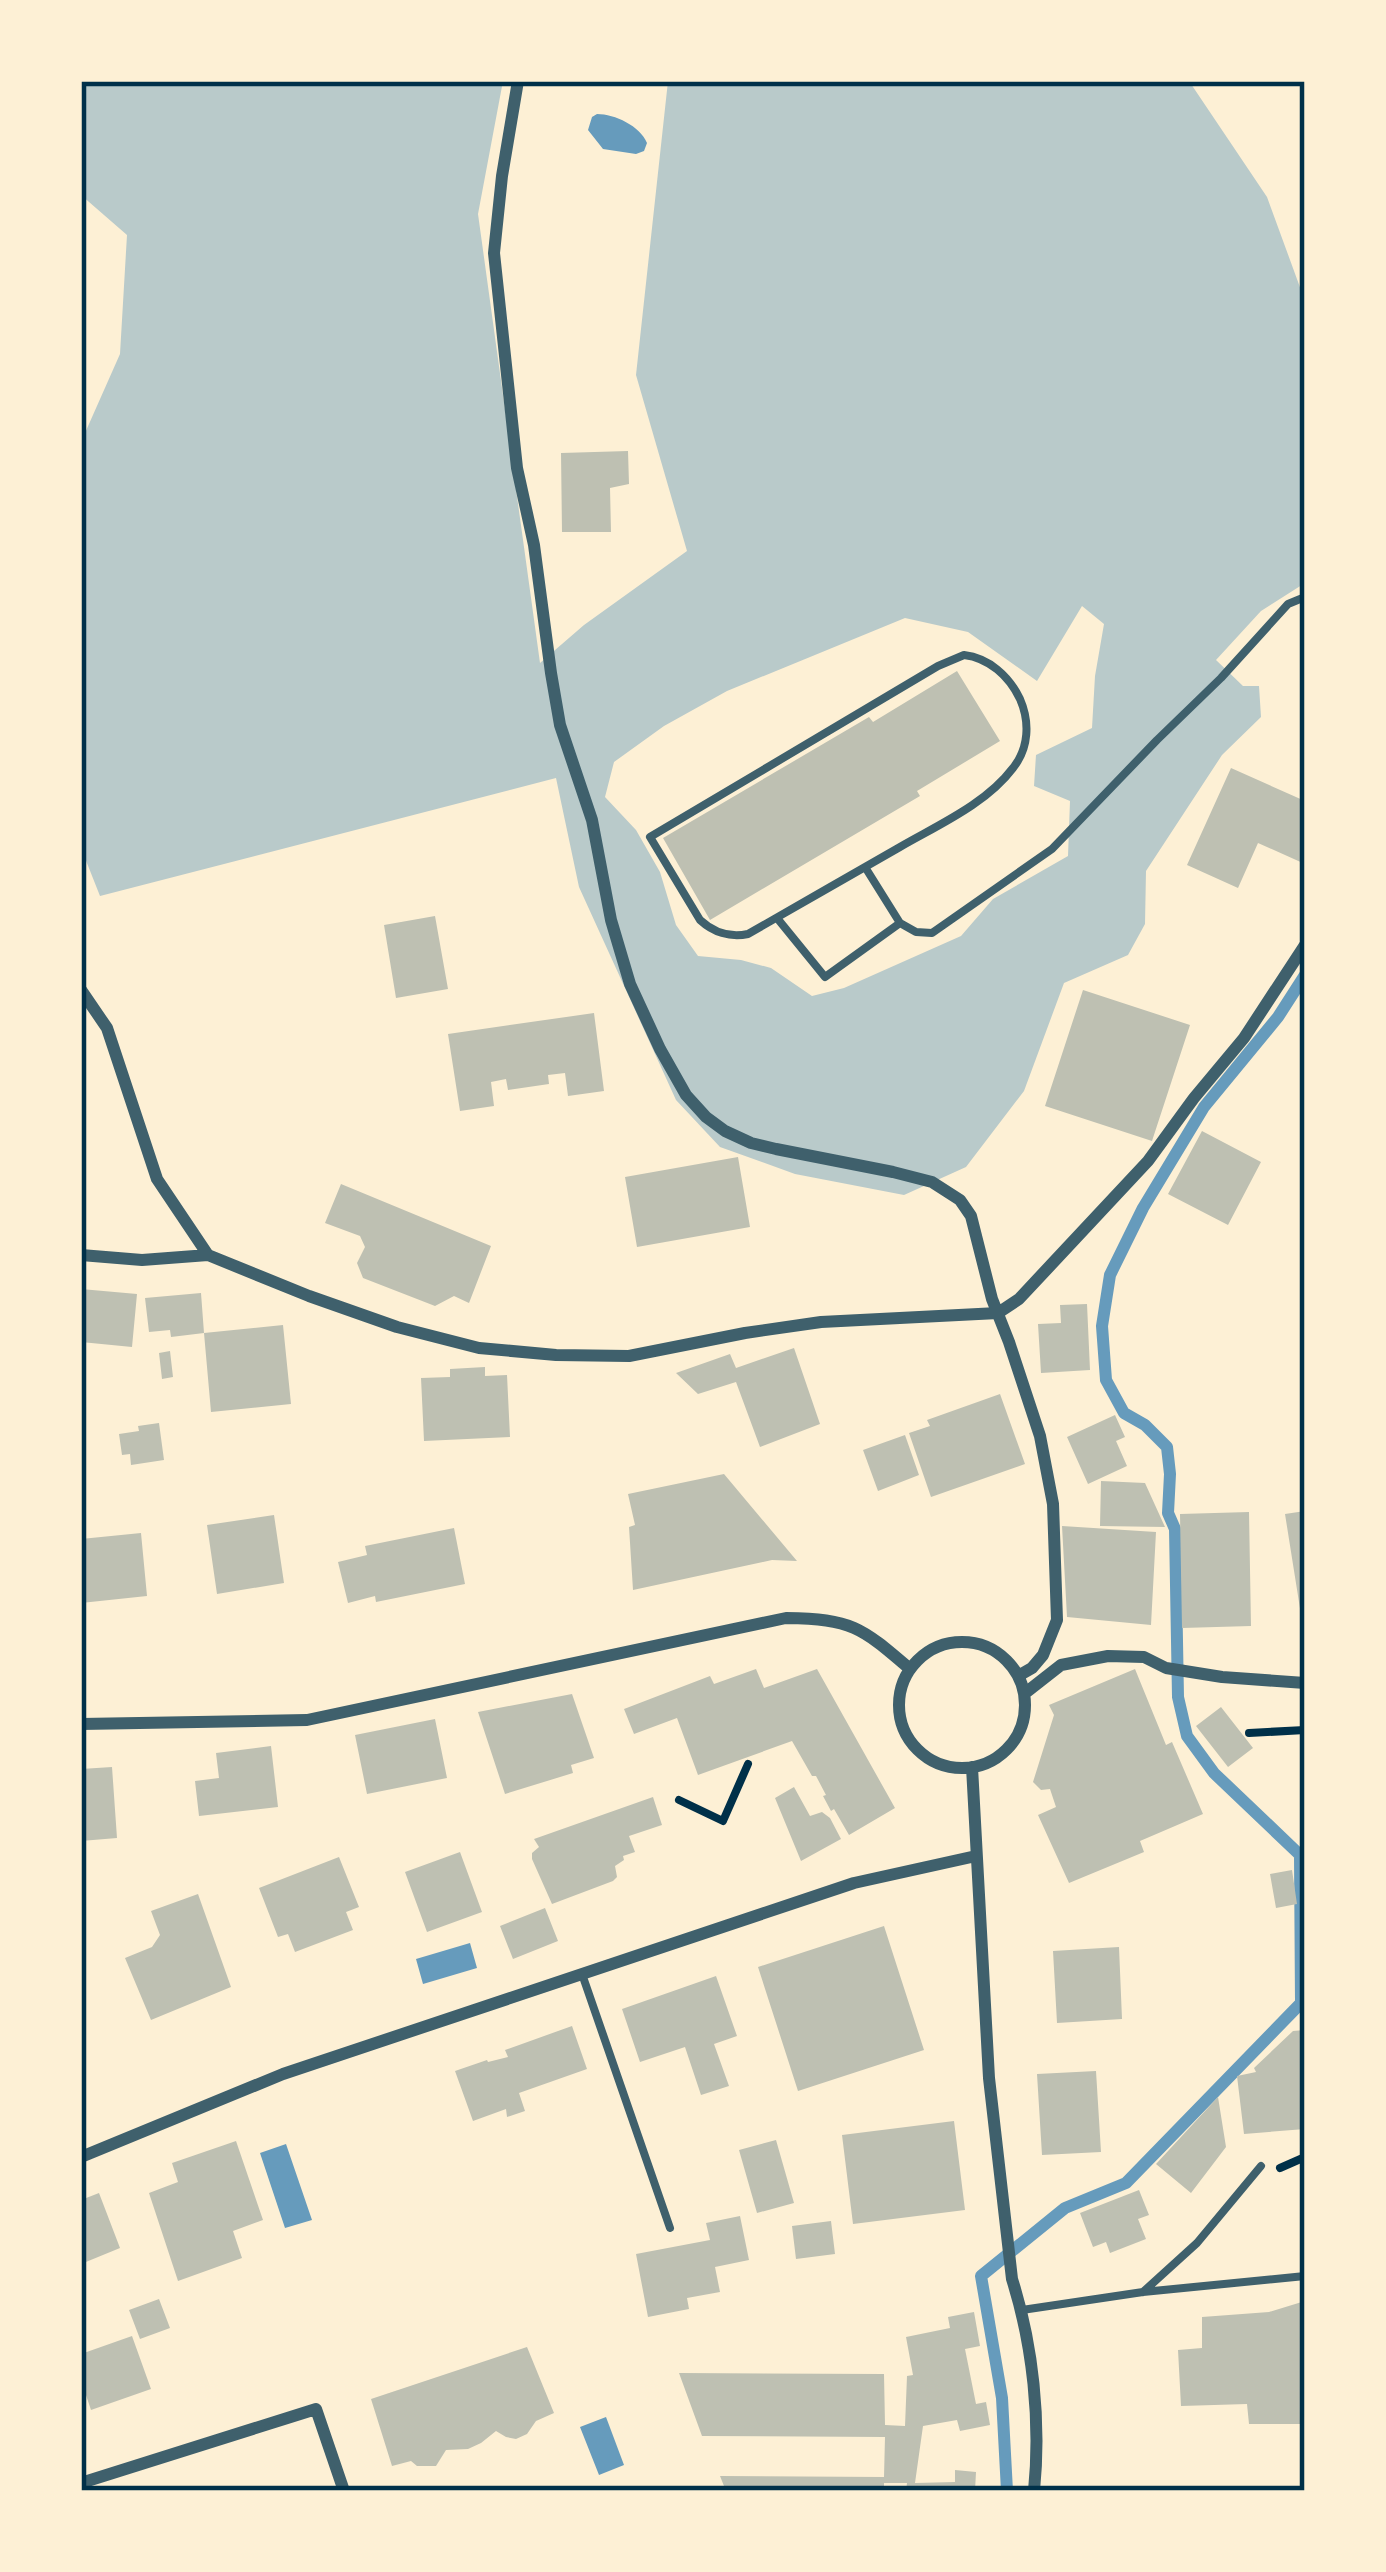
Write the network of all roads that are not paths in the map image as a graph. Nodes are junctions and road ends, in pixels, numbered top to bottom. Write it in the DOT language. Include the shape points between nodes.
graph roads {
  1 [pos="518,81"];
  2 [pos="1305,597"];
  3 [pos="865,867"];
  4 [pos="777,918"];
  5 [pos="900,923"];
  6 [pos="1305,945"];
  7 [pos="81,990"];
  8 [pos="81,1255"];
  9 [pos="208,1255"];
  10 [pos="998,1312"];
  11 [pos="910,1669"];
  12 [pos="1018,1676"];
  13 [pos="1305,1683"];
  14 [pos="1024,1694"];
  15 [pos="81,1724"];
  16 [pos="972,1767"];
  17 [pos="976,1856"];
  18 [pos="582,1974"];
  19 [pos="81,2157"];
  20 [pos="1261,2166"];
  21 [pos="670,2228"];
  22 [pos="1305,2276"];
  23 [pos="1143,2292"];
  24 [pos="1022,2310"];
  25 [pos="81,2483"];
  26 [pos="344,2491"];
  27 [pos="1034,2491"];
  1 -- 10 [label="street" via="494,253 517,468 560,724 630,984 686,1095 725,1131 932,1182 960,1200"];
  2 -- 5 [label="lane" via="1288,604 1052,849 932,933"];
  3 -- 4 [label="lane"];
  3 -- 4 [label="lane" via="964,810 1018,759 1028,729 1022,706 1005,676 983,660 955,657 650,837 706,926 740,936"];
  3 -- 5 [label="lane"];
  4 -- 5 [label="lane" via="824,977"];
  6 -- 10 [label="street" via="1131,1182"];
  7 -- 9 [label="street" via="107,1028 157,1179"];
  8 -- 9 [label="street"];
  9 -- 10 [label="street" via="397,1327 479,1348 556,1355 629,1356 821,1322"];
  10 -- 12 [label="street" via="1053,1504 1057,1620 1050,1643"];
  11 -- 12 [label="street" via="939,1646 976,1643"];
  11 -- 15 [label="street" via="866,1632 829,1619 786,1618 307,1720"];
  11 -- 16 [label="street" via="899,1709 904,1730 932,1760"];
  12 -- 14 [label="street"];
  13 -- 14 [label="street" via="1166,1668 1144,1657 1087,1658 1061,1665"];
  14 -- 16 [label="street" via="1019,1732 1007,1749"];
  16 -- 17 [label="street"];
  17 -- 18 [label="street" via="854,1882"];
  17 -- 24 [label="street" via="989,2078"];
  18 -- 19 [label="street" via="283,2074"];
  18 -- 21 [label="lane"];
  20 -- 23 [label="lane"];
  22 -- 23 [label="lane"];
  23 -- 24 [label="lane"];
  24 -- 27 [label="street"];
  25 -- 26 [label="street" via="316,2410"];
}
